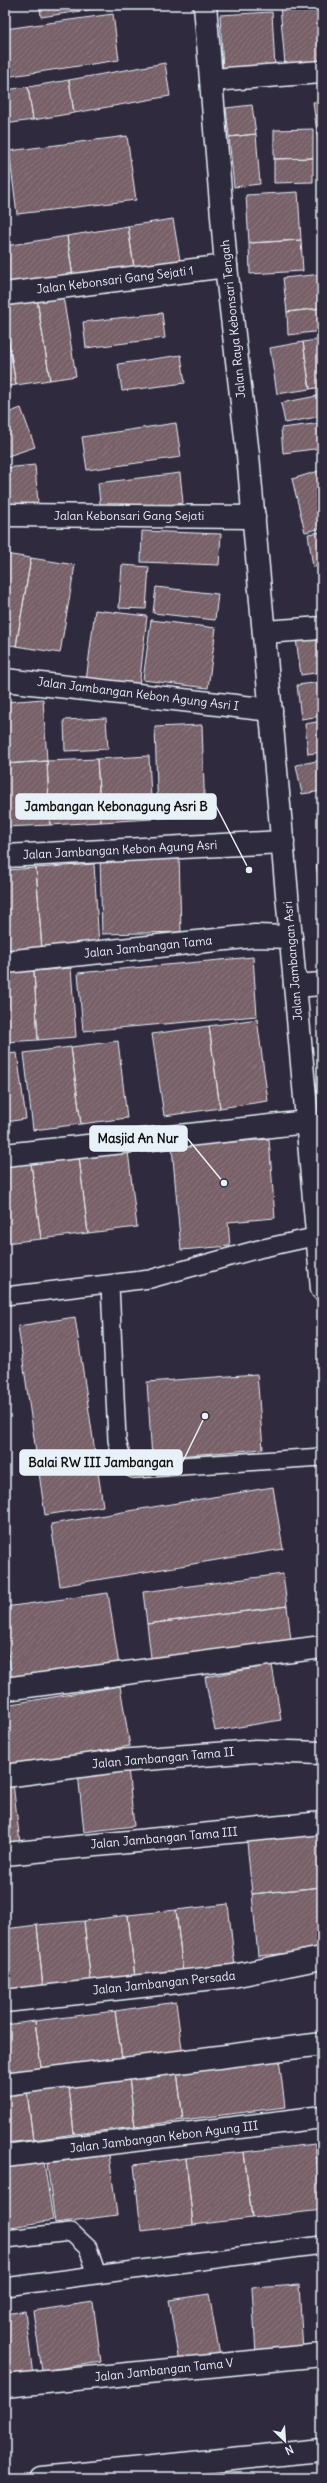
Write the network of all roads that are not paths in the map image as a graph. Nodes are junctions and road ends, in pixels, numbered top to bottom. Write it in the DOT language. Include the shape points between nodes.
graph roads {
  1 [pos="205,5"];
  2 [pos="322,72"];
  3 [pos="212,80"];
  4 [pos="226,266"];
  5 [pos="5,294"];
  6 [pos="5,515"];
  7 [pos="254,517"];
  8 [pos="322,628"];
  9 [pos="264,632"];
  10 [pos="5,680"];
  11 [pos="271,710"];
  12 [pos="283,842"];
  13 [pos="5,856"];
  14 [pos="291,937"];
  15 [pos="5,962"];
  16 [pos="322,984"];
  17 [pos="295,986"];
  18 [pos="307,1122"];
  19 [pos="5,1155"];
  20 [pos="318,1236"];
  21 [pos="110,1285"];
  22 [pos="322,1289"];
  23 [pos="5,1296"];
  24 [pos="322,1456"];
  25 [pos="322,1647"];
  26 [pos="5,1689"];
  27 [pos="322,1753"];
  28 [pos="5,1776"];
  29 [pos="322,1823"];
  30 [pos="5,1854"];
  31 [pos="322,1958"];
  32 [pos="5,2001"];
  33 [pos="322,2044"];
  34 [pos="5,2084"];
  35 [pos="322,2117"];
  36 [pos="5,2156"];
  37 [pos="5,2239"];
  38 [pos="322,2245"];
  39 [pos="97,2274"];
  40 [pos="5,2287"];
  41 [pos="322,2355"];
  42 [pos="5,2386"];
  43 [pos="322,2450"];
  44 [pos="42,2478"];
  1 -- 3 [label="street, Jalan Raya Kebonsari Tengah"];
  2 -- 3 [label="street"];
  3 -- 4 [label="street, Jalan Raya Kebonsari Tengah"];
  4 -- 5 [label="street, Jalan Kebonsari Gang Sejati 1"];
  4 -- 7 [label="street, Jalan Raya Kebonsari Tengah"];
  6 -- 7 [label="street, Jalan Kebonsari Gang Sejati"];
  7 -- 9 [label="street, Jalan Raya Kebonsari Tengah"];
  8 -- 9 [label="street"];
  9 -- 11 [label="street, Jalan Jambangan Asri"];
  10 -- 11 [label="street, Jalan Jambangan Kebon Agung Asri I"];
  11 -- 12 [label="street, Jalan Jambangan Asri"];
  12 -- 13 [label="street, Jalan Jambangan Kebon Agung Asri"];
  12 -- 14 [label="street, Jalan Jambangan Asri"];
  14 -- 15 [label="street, Jalan Jambangan Tama" via="255,936"];
  14 -- 17 [label="street, Jalan Jambangan Asri"];
  16 -- 17 [label="street"];
  17 -- 18 [label="street, Jalan Jambangan Asri"];
  18 -- 19 [label="street"];
  18 -- 20 [label="street, Jalan Jambangan Asri"];
  20 -- 21 [label="lane" via="259,1249 150,1279"];
  20 -- 22 [label="street, Jalan Jambangan Asri"];
  21 -- 23 [label="lane"];
  21 -- 24 [label="lane" via="116,1440 120,1456 127,1466 134,1469"];
  25 -- 26 [label="street"];
  27 -- 28 [label="street, Jalan Jambangan Tama II" via="256,1751 125,1760"];
  29 -- 30 [label="street, Jalan Jambangan Tama III"];
  31 -- 32 [label="street, Jalan Jambangan Persada" via="233,1976"];
  33 -- 34 [label="street"];
  35 -- 36 [label="street, Jalan Jambangan Kebon Agung III"];
  37 -- 39 [label="lane" via="71,2232 88,2248"];
  38 -- 39 [label="lane"];
  39 -- 40 [label="lane"];
  41 -- 42 [label="street, Jalan Jambangan Tama V"];
  43 -- 44 [label="street"];
}
